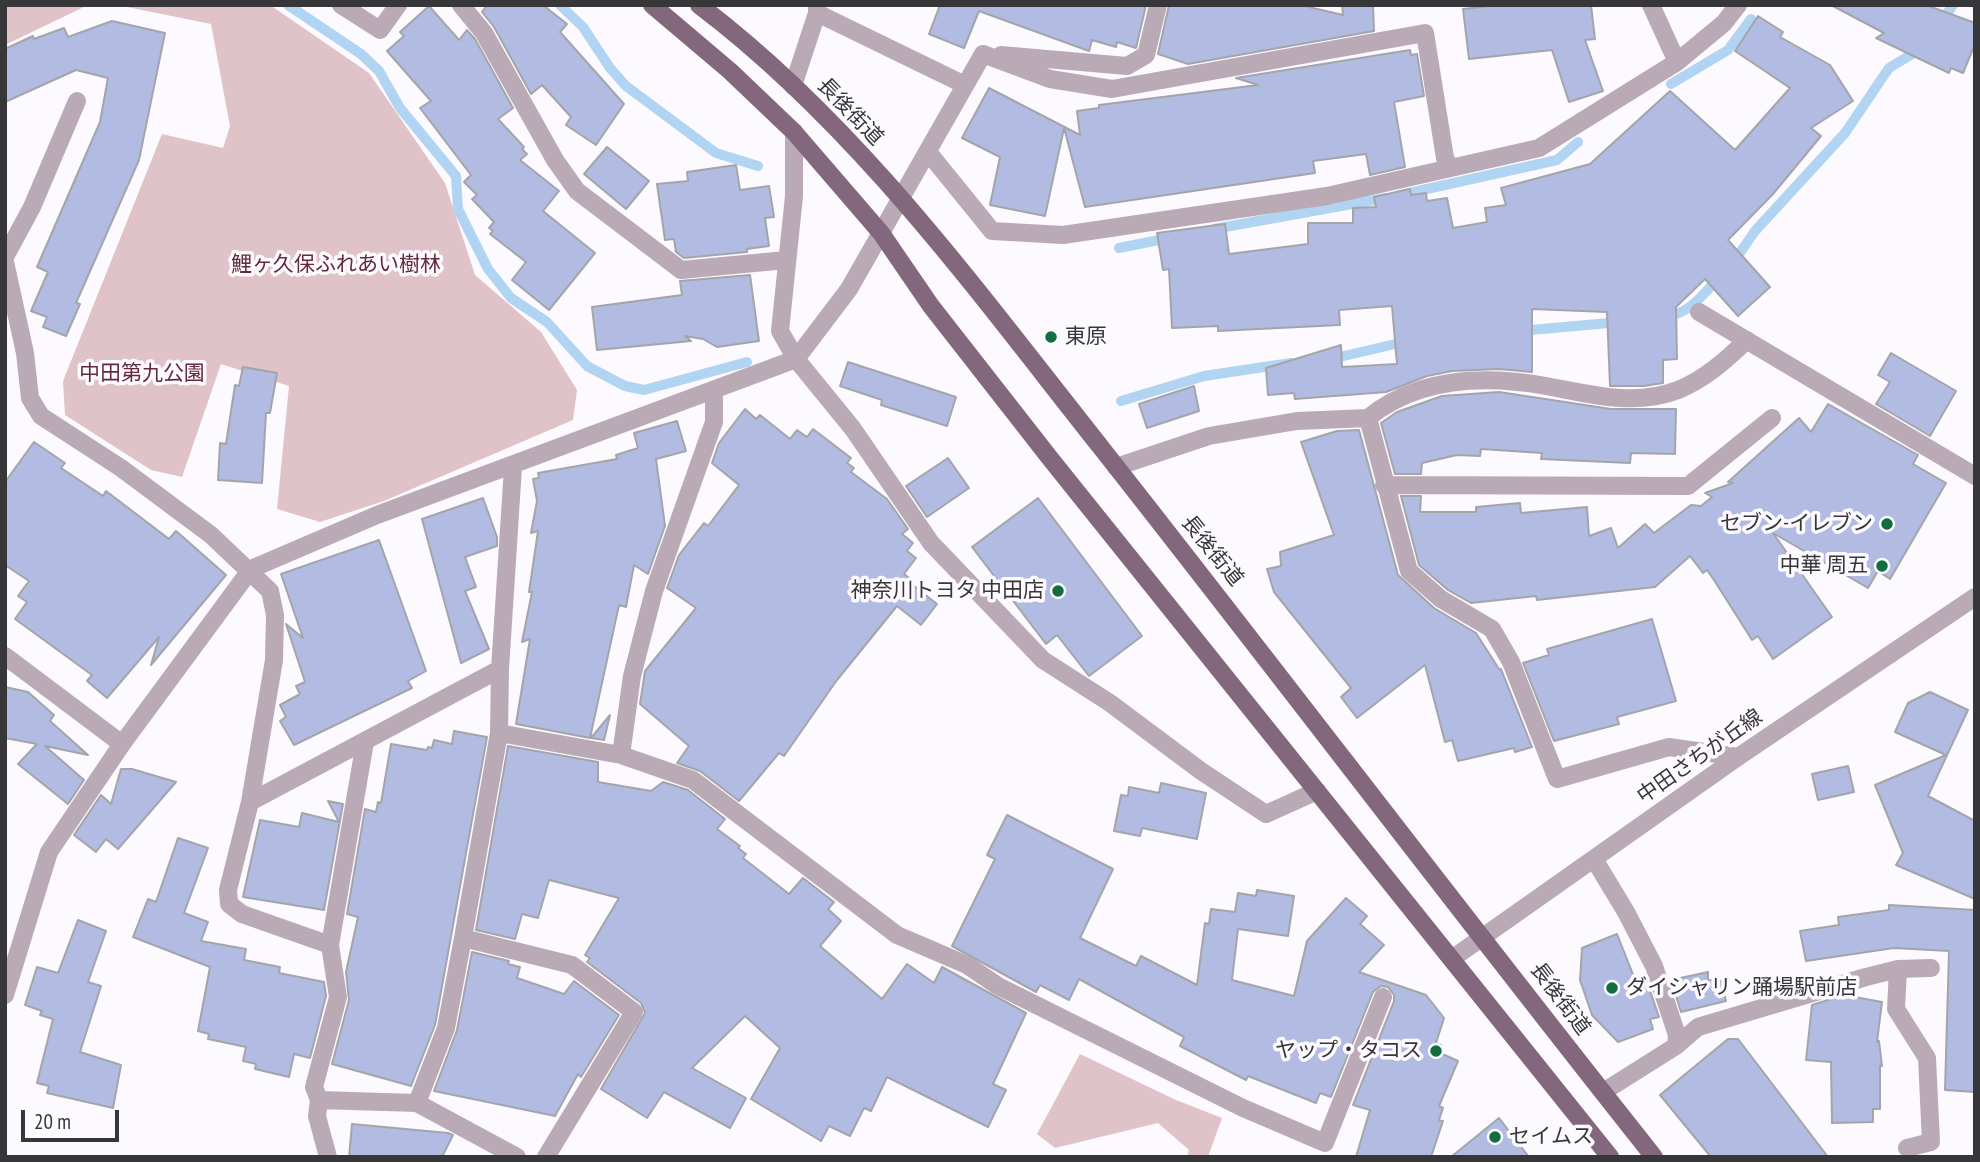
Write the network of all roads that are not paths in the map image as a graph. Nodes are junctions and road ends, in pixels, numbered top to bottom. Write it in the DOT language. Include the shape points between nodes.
graph roads {
  1 [pos="341,5"];
  2 [pos="398,5"];
  3 [pos="461,5"];
  4 [pos="652,5"];
  5 [pos="699,5"];
  6 [pos="1158,5"];
  7 [pos="1651,5"];
  8 [pos="1738,5"];
  9 [pos="817,9"];
  10 [pos="983,54"];
  11 [pos="1677,62"];
  12 [pos="965,85"];
  13 [pos="793,86"];
  14 [pos="77,101"];
  15 [pos="794,132"];
  16 [pos="928,152"];
  17 [pos="1450,167"];
  18 [pos="901,197"];
  19 [pos="881,233"];
  20 [pos="5,259"];
  21 [pos="786,260"];
  22 [pos="1699,312"];
  23 [pos="1747,340"];
  24 [pos="796,359"];
  25 [pos="714,391"];
  26 [pos="1368,418"];
  27 [pos="1772,418"];
  28 [pos="513,467"];
  29 [pos="1116,467"];
  30 [pos="1975,476"];
  31 [pos="1384,485"];
  32 [pos="251,569"];
  33 [pos="1975,597"];
  34 [pos="5,656"];
  35 [pos="500,669"];
  36 [pos="499,733"];
  37 [pos="365,742"];
  38 [pos="122,744"];
  39 [pos="621,755"];
  40 [pos="1738,757"];
  41 [pos="1317,791"];
  42 [pos="250,802"];
  43 [pos="1594,859"];
  44 [pos="463,937"];
  45 [pos="1484,937"];
  46 [pos="330,945"];
  47 [pos="1453,958"];
  48 [pos="1931,968"];
  49 [pos="1898,969"];
  50 [pos="5,995"];
  51 [pos="1383,997"];
  52 [pos="1676,1046"];
  53 [pos="1603,1092"];
  54 [pos="319,1100"];
  55 [pos="416,1103"];
  56 [pos="1907,1148"];
  57 [pos="328,1157"];
  58 [pos="517,1157"];
  59 [pos="546,1157"];
  60 [pos="1610,1157"];
  61 [pos="1654,1157"];
  1 -- 2 [label="street" via="380,30"];
  3 -- 21 [label="street" via="484,33 577,191 681,270"];
  4 -- 15 [label="main road"];
  5 -- 13 [label="main road, 長後街道"];
  6 -- 10 [label="street" via="1146,55 1127,66"];
  7 -- 11 [label="street"];
  8 -- 11 [label="street" via="1724,23"];
  9 -- 12 [label="street"];
  9 -- 13 [label="street"];
  10 -- 12 [label="street"];
  10 -- 17 [label="street" via="1050,79 1112,89 1426,33"];
  11 -- 17 [label="street" via="1539,148"];
  12 -- 16 [label="street"];
  13 -- 18 [label="main road, 長後街道"];
  14 -- 20 [label="street"];
  15 -- 19 [label="main road"];
  15 -- 21 [label="street" via="794,196"];
  16 -- 17 [label="street" via="992,232 1063,235 1326,196"];
  16 -- 18 [label="street"];
  18 -- 19 [label="street"];
  18 -- 29 [label="main road, 長後街道"];
  19 -- 24 [label="street" via="849,289"];
  19 -- 41 [label="main road" via="930,306"];
  20 -- 32 [label="street" via="30,398 41,416 121,468"];
  21 -- 24 [label="street" via="780,331"];
  22 -- 23 [label="street"];
  23 -- 26 [label="street" via="1713,371 1677,390 1645,397 1601,397 1498,380 1438,382 1381,407"];
  23 -- 30 [label="street"];
  24 -- 25 [label="street"];
  24 -- 41 [label="street" via="853,429 931,543 1043,660 1266,814"];
  25 -- 28 [label="street" via="641,414"];
  25 -- 39 [label="street" via="714,422 654,591 632,676"];
  26 -- 29 [label="street" via="1297,422 1209,436"];
  26 -- 31 [label="street"];
  27 -- 31 [label="street" via="1688,485"];
  28 -- 32 [label="street" via="377,515"];
  28 -- 35 [label="street"];
  29 -- 45 [label="main road, 長後街道"];
  31 -- 40 [label="street" via="1409,571 1441,599 1492,629 1511,662 1557,779 1669,747"];
  32 -- 38 [label="street"];
  32 -- 42 [label="street" via="270,591 275,615 274,660"];
  33 -- 40 [label="street, 中田さちが丘線"];
  34 -- 38 [label="street"];
  35 -- 36 [label="street"];
  35 -- 37 [label="street"];
  36 -- 39 [label="street"];
  36 -- 44 [label="street"];
  37 -- 42 [label="street"];
  37 -- 46 [label="street"];
  38 -- 50 [label="street" via="49,852"];
  39 -- 51 [label="street" via="693,780 897,935 967,965 998,986 1242,1108 1325,1143"];
  40 -- 43 [label="street, 中田さちが丘線"];
  41 -- 47 [label="main road"];
  42 -- 46 [label="street" via="228,890 229,904 242,914"];
  43 -- 45 [label="street, 中田さちが丘線"];
  43 -- 52 [label="street" via="1654,967 1677,1035"];
  44 -- 55 [label="street" via="446,1028"];
  44 -- 59 [label="street" via="572,965 634,1012"];
  45 -- 47 [label="street, 中田さちが丘線"];
  45 -- 53 [label="main road, 長後街道"];
  46 -- 54 [label="street" via="338,997 314,1087"];
  47 -- 60 [label="main road"];
  48 -- 49 [label="street"];
  49 -- 52 [label="street" via="1698,1027"];
  49 -- 56 [label="street" via="1896,1009 1927,1058 1931,1142"];
  52 -- 53 [label="street"];
  53 -- 61 [label="main road, 長後街道"];
  54 -- 55 [label="street"];
  54 -- 57 [label="street" via="317,1116"];
  55 -- 58 [label="street"];
}
